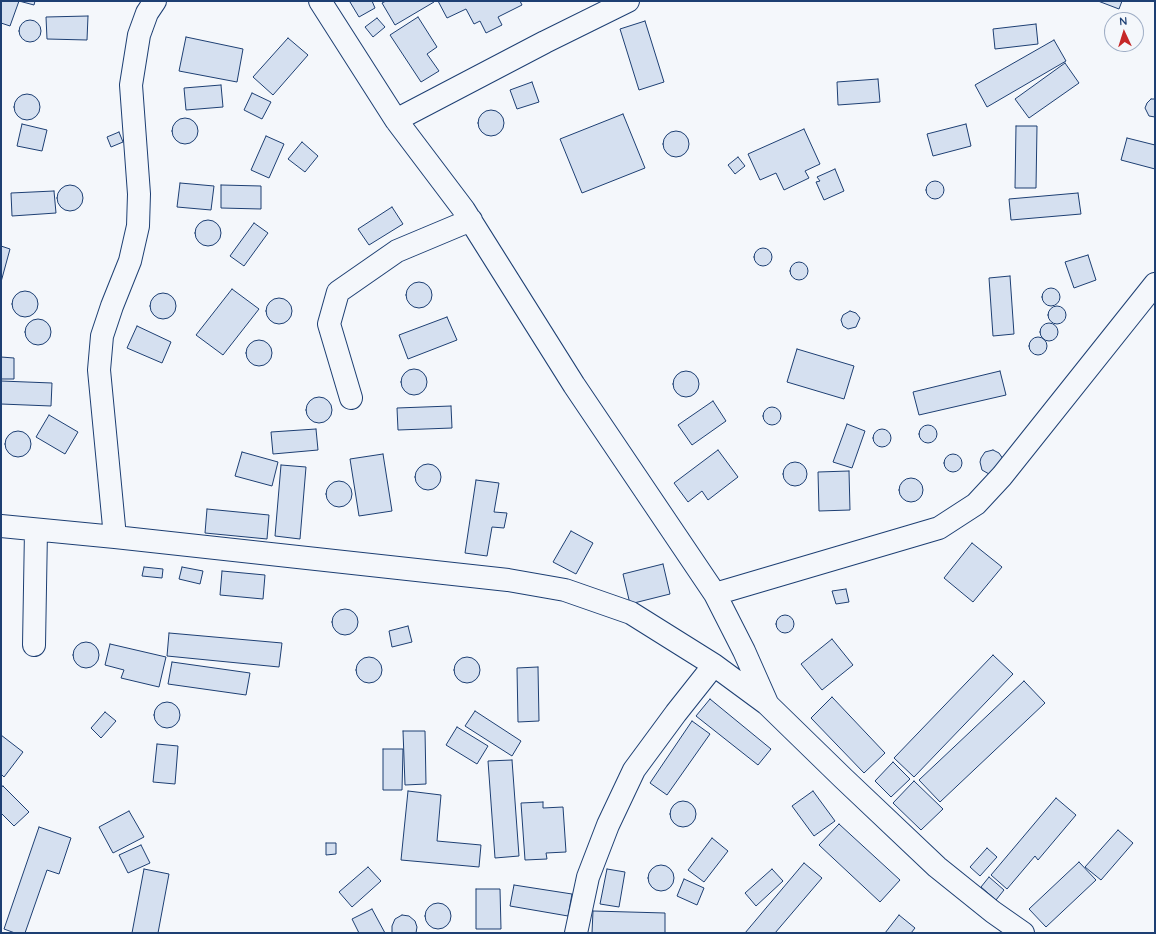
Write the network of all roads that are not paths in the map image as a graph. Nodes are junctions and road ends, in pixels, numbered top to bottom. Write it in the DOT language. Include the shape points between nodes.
graph roads {
  1 [pos="155,1"];
  2 [pos="320,1"];
  3 [pos="628,1"];
  4 [pos="396,120"];
  5 [pos="471,220"];
  6 [pos="1155,284"];
  7 [pos="351,398"];
  8 [pos="1,526"];
  9 [pos="36,530"];
  10 [pos="115,537"];
  11 [pos="715,594"];
  12 [pos="34,646"];
  13 [pos="714,665"];
  14 [pos="767,704"];
  15 [pos="576,933"];
  16 [pos="1023,933"];
  1 -- 10 [label="street" via="139,35 131,84 139,194 138,226 130,261 102,336 99,370"];
  2 -- 4 [label="street"];
  3 -- 4 [label="street"];
  4 -- 5 [label="street"];
  5 -- 7 [label="street" via="397,251 338,292 329,324"];
  5 -- 11 [label="street" via="574,385"];
  6 -- 11 [label="street" via="1002,476 976,504 939,528"];
  8 -- 9 [label="street"];
  9 -- 10 [label="street"];
  9 -- 12 [label="street"];
  10 -- 13 [label="street" via="508,580 565,590 631,613"];
  11 -- 14 [label="street"];
  13 -- 14 [label="street"];
  13 -- 15 [label="street" via="634,770 608,825 588,877"];
  14 -- 16 [label="street" via="848,784 938,867"];
}
